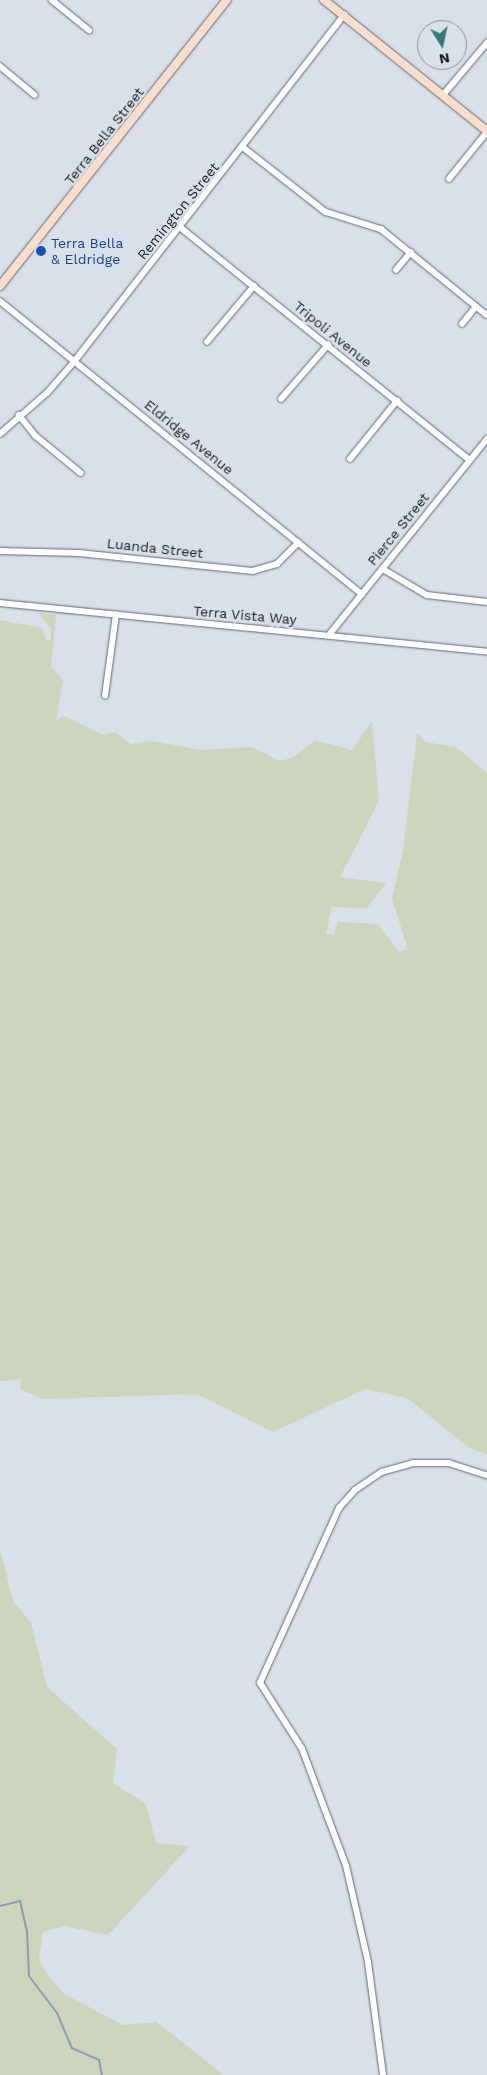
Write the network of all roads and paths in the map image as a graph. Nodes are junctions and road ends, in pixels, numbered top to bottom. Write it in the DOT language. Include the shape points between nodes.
graph roads {
  1 [pos="52,0"];
  2 [pos="227,0"];
  3 [pos="324,0"];
  4 [pos="344,16"];
  5 [pos="89,30"];
  6 [pos="487,43"];
  7 [pos="0,66"];
  8 [pos="444,94"];
  9 [pos="35,95"];
  10 [pos="487,131"];
  11 [pos="244,148"];
  12 [pos="449,179"];
  13 [pos="180,227"];
  14 [pos="411,252"];
  15 [pos="396,270"];
  16 [pos="0,286"];
  17 [pos="254,286"];
  18 [pos="0,301"];
  19 [pos="476,307"];
  20 [pos="487,315"];
  21 [pos="462,324"];
  22 [pos="207,342"];
  23 [pos="328,345"];
  24 [pos="74,362"];
  25 [pos="281,399"];
  26 [pos="397,401"];
  27 [pos="19,415"];
  28 [pos="0,434"];
  29 [pos="487,439"];
  30 [pos="350,459"];
  31 [pos="470,460"];
  32 [pos="81,473"];
  33 [pos="298,543"];
  34 [pos="0,551"];
  35 [pos="383,569"];
  36 [pos="362,594"];
  37 [pos="487,602"];
  38 [pos="0,604"];
  39 [pos="116,615"];
  40 [pos="329,635"];
  41 [pos="487,652"];
  42 [pos="105,696"];
  43 [pos="487,1475"];
  44 [pos="383,2075"];
  1 -- 5 [label="street"];
  2 -- 16 [label="street, Terra Bella Street"];
  3 -- 4 [label="street"];
  4 -- 8 [label="street"];
  4 -- 11 [label="street, Remington Street" via="270,106"];
  6 -- 8 [label="street"];
  7 -- 9 [label="street"];
  8 -- 10 [label="street"];
  10 -- 12 [label="street"];
  11 -- 13 [label="street, Remington Street"];
  11 -- 14 [label="street" via="326,212 381,229"];
  13 -- 17 [label="street, Tripoli Avenue"];
  13 -- 24 [label="street, Remington Street"];
  14 -- 15 [label="street"];
  14 -- 19 [label="street"];
  17 -- 22 [label="street"];
  17 -- 23 [label="street, Tripoli Avenue"];
  18 -- 24 [label="street, Eldridge Avenue"];
  19 -- 20 [label="street"];
  19 -- 21 [label="street"];
  23 -- 25 [label="street"];
  23 -- 26 [label="street, Tripoli Avenue"];
  24 -- 27 [label="street, Remington Street" via="47,393"];
  24 -- 33 [label="street, Eldridge Avenue"];
  26 -- 30 [label="street"];
  26 -- 31 [label="street, Tripoli Avenue"];
  27 -- 28 [label="street, Remington Street"];
  27 -- 32 [label="street" via="36,436"];
  29 -- 31 [label="street, Pierce Street"];
  31 -- 35 [label="street, Pierce Street"];
  33 -- 34 [label="street, Luanda Street" via="277,564 253,571 79,553"];
  33 -- 36 [label="street, Eldridge Avenue"];
  35 -- 36 [label="street, Pierce Street"];
  35 -- 37 [label="street" via="427,595"];
  36 -- 40 [label="street, Pierce Street"];
  38 -- 39 [label="street, Terra Vista Way"];
  39 -- 40 [label="street, Terra Vista Way"];
  39 -- 42 [label="street"];
  40 -- 41 [label="street, Terra Vista Way"];
  43 -- 44 [label="street" via="449,1463 413,1463 382,1472 355,1490 339,1508 260,1683 302,1749 346,1866 368,1962"];
}
